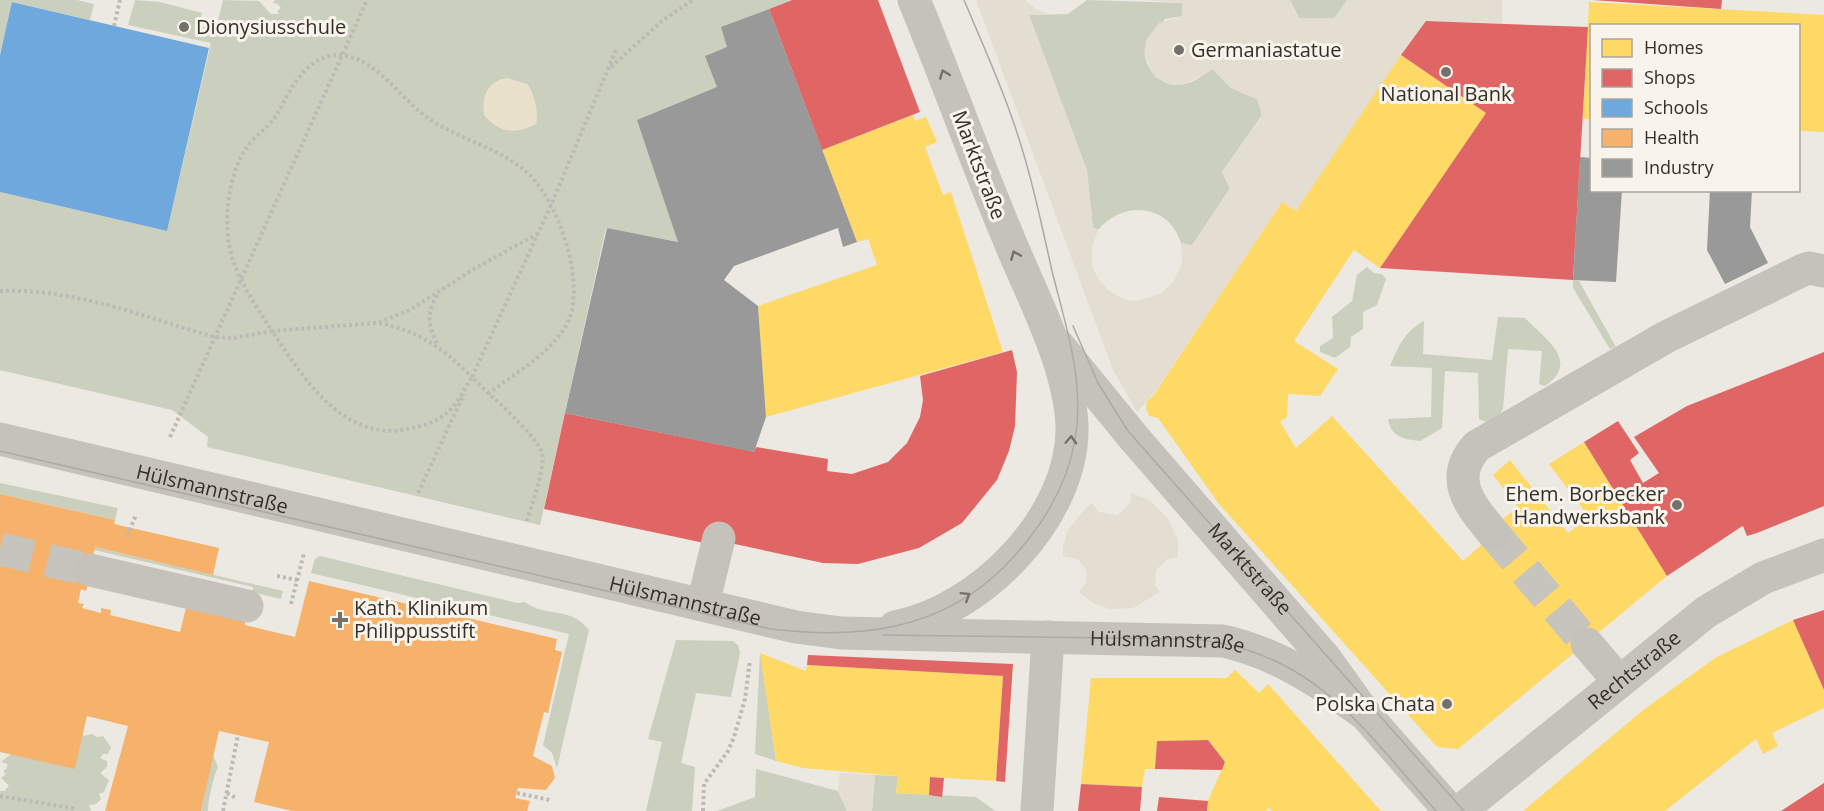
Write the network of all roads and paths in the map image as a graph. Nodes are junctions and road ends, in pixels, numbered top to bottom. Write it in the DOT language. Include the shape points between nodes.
graph roads {
  1 [pos="120,0"];
  2 [pos="367,0"];
  3 [pos="693,0"];
  4 [pos="915,0"];
  5 [pos="114,26"];
  6 [pos="616,50"];
  7 [pos="342,55"];
  8 [pos="608,70"];
  9 [pos="552,203"];
  10 [pos="537,234"];
  11 [pos="1824,272"];
  12 [pos="241,277"];
  13 [pos="0,291"];
  14 [pos="438,293"];
  15 [pos="377,323"];
  16 [pos="1046,330"];
  17 [pos="272,332"];
  18 [pos="214,338"];
  19 [pos="438,347"];
  20 [pos="472,377"];
  21 [pos="488,394"];
  22 [pos="0,439"];
  23 [pos="153,475"];
  24 [pos="314,513"];
  25 [pos="400,532"];
  26 [pos="129,533"];
  27 [pos="1494,534"];
  28 [pos="719,538"];
  29 [pos="1824,555"];
  30 [pos="517,560"];
  31 [pos="90,570"];
  32 [pos="703,604"];
  33 [pos="247,606"];
  34 [pos="290,606"];
  35 [pos="756,618"];
  36 [pos="841,633"];
  37 [pos="1048,637"];
  38 [pos="1587,644"];
  39 [pos="1618,680"];
  40 [pos="1365,714"];
  41 [pos="238,735"];
  42 [pos="227,793"];
  43 [pos="517,793"];
  44 [pos="0,796"];
  45 [pos="236,798"];
  46 [pos="550,800"];
  47 [pos="75,811"];
  48 [pos="223,811"];
  49 [pos="703,811"];
  50 [pos="1037,811"];
  51 [pos="1450,811"];
  52 [pos="1460,811"];
  1 -- 5 [label="path"];
  2 -- 7 [label="path"];
  3 -- 8 [label="path" via="663,20"];
  16 -- 4 [label="street, Marktstraße, one-way"];
  6 -- 8 [label="path"];
  7 -- 9 [label="path" via="369,66 429,120 522,168"];
  7 -- 12 [label="path"];
  7 -- 12 [label="path" via="318,62 297,78 274,119 254,137 240,159 229,190 228,207 230,248"];
  8 -- 9 [label="path"];
  9 -- 10 [label="path"];
  9 -- 21 [label="path" via="568,248 574,289 567,323 526,366"];
  10 -- 14 [label="path"];
  10 -- 20 [label="path"];
  11 -- 27 [label="street" via="1801,270 1666,337 1477,446 1464,469 1463,489"];
  12 -- 17 [label="path"];
  12 -- 18 [label="path"];
  13 -- 18 [label="path" via="64,295"];
  14 -- 15 [label="path"];
  14 -- 19 [label="path" via="428,311 429,327"];
  15 -- 17 [label="path"];
  15 -- 19 [label="path" via="402,327"];
  36 -- 16 [label="street, Marktstraße, one-way" via="901,626 938,612 995,575 1039,526 1060,486 1072,440 1070,406"];
  16 -- 40 [label="street, Marktstraße" via="1101,376 1128,431 1324,657"];
  17 -- 18 [label="path"];
  17 -- 20 [label="path" via="333,408 367,428 402,430 439,419 450,411"];
  18 -- 23 [label="path"];
  19 -- 20 [label="path"];
  20 -- 21 [label="path"];
  20 -- 25 [label="path"];
  21 -- 30 [label="path" via="542,453"];
  22 -- 23 [label="street, Hülsmannstraße"];
  23 -- 24 [label="street, Hülsmannstraße"];
  23 -- 26 [label="path"];
  24 -- 25 [label="street, Hülsmannstraße"];
  24 -- 34 [label="path"];
  25 -- 30 [label="street, Hülsmannstraße"];
  28 -- 32 [label="street"];
  29 -- 39 [label="street, Rechtstraße" via="1763,578 1727,598"];
  30 -- 32 [label="street, Hülsmannstraße"];
  31 -- 33 [label="street"];
  32 -- 35 [label="street, Hülsmannstraße"];
  35 -- 36 [label="street, Hülsmannstraße"];
  35 -- 49 [label="path" via="746,699 728,751 704,784"];
  36 -- 37 [label="street, Hülsmannstraße"];
  37 -- 40 [label="street, Hülsmannstraße" via="1201,639 1240,645 1302,671"];
  37 -- 50 [label="street"];
  38 -- 39 [label="street"];
  39 -- 52 [label="street, Rechtstraße"];
  40 -- 51 [label="street, Marktstraße"];
  41 -- 42 [label="path"];
  42 -- 45 [label="path"];
  42 -- 48 [label="path"];
  43 -- 46 [label="path"];
  44 -- 47 [label="path"];
}
